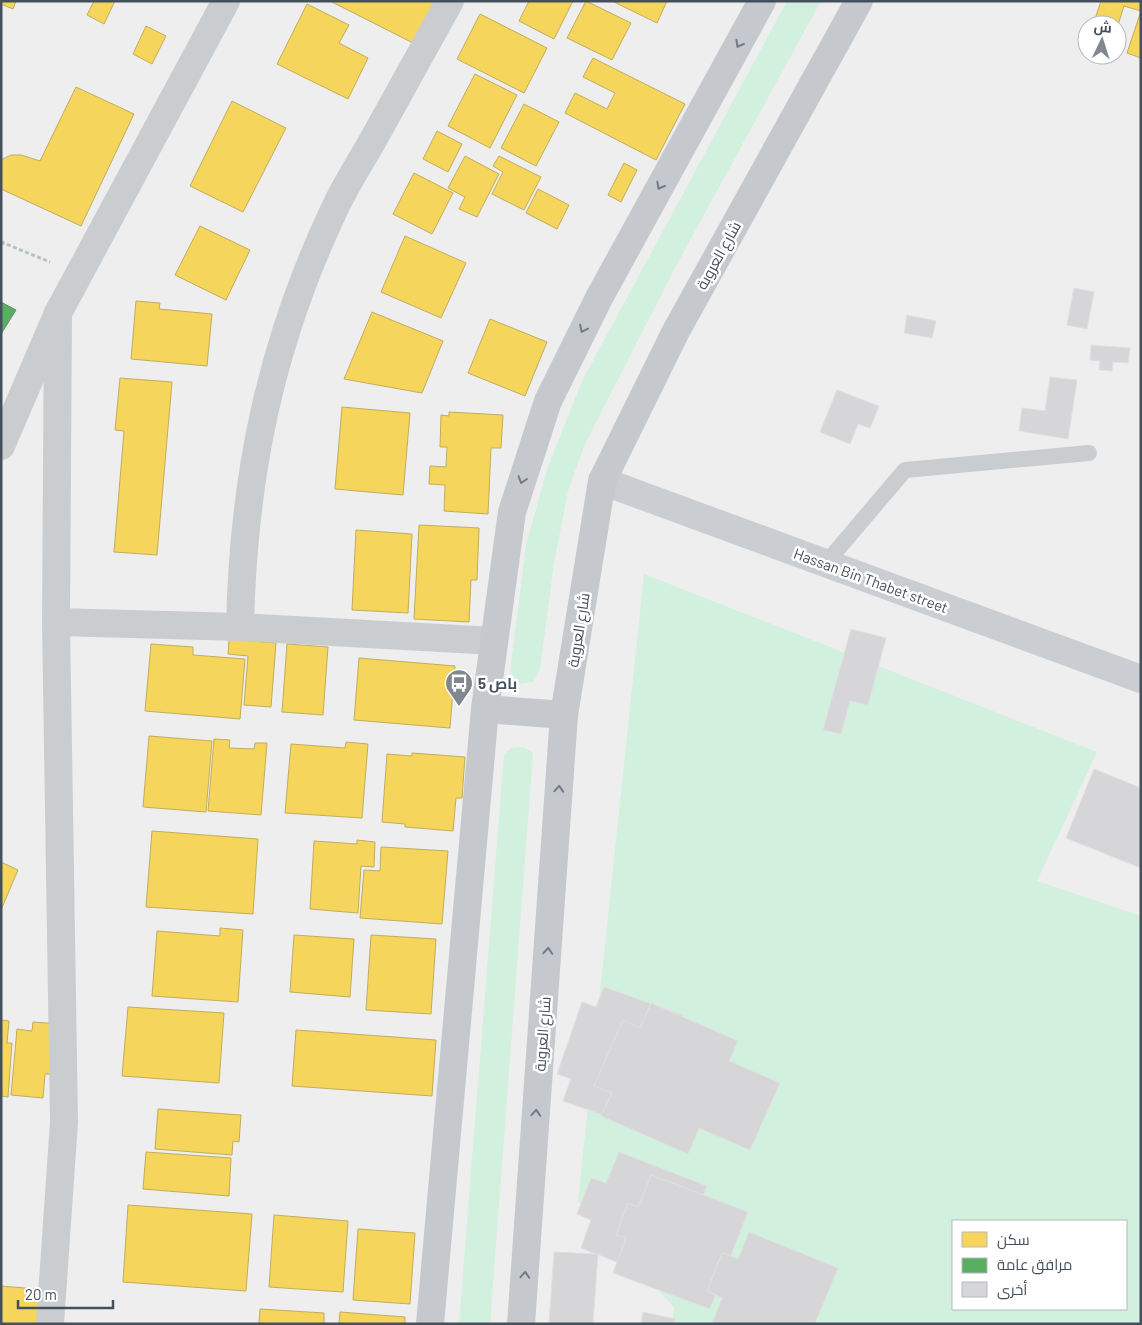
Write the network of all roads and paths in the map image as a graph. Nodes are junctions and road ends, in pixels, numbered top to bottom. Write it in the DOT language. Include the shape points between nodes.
graph roads {
  1 [pos="226,1"];
  2 [pos="450,1"];
  3 [pos="762,1"];
  4 [pos="859,1"];
  5 [pos="1,242"];
  6 [pos="79,273"];
  7 [pos="58,313"];
  8 [pos="1,398"];
  9 [pos="1,446"];
  10 [pos="1089,453"];
  11 [pos="602,481"];
  12 [pos="826,563"];
  13 [pos="56,622"];
  14 [pos="240,627"];
  15 [pos="494,642"];
  16 [pos="1141,679"];
  17 [pos="485,709"];
  18 [pos="564,715"];
  19 [pos="50,1324"];
  20 [pos="430,1324"];
  21 [pos="521,1324"];
  1 -- 6 [label="street"];
  2 -- 14 [label="street" via="335,208 309,265 288,324 268,392 248,498 241,568"];
  3 -- 15 [label="main road, one-way" via="600,296 548,401 512,512"];
  4 -- 11 [label="main road, شارع العروبة" via="676,331"];
  5 -- 6 [label="path"];
  6 -- 7 [label="street"];
  7 -- 8 [label="street"];
  7 -- 9 [label="street"];
  7 -- 13 [label="street"];
  10 -- 12 [label="lane" via="905,470"];
  11 -- 12 [label="street, Hassan Bin Thabet street"];
  11 -- 18 [label="main road, شارع العروبة"];
  12 -- 16 [label="street, Hassan Bin Thabet street"];
  13 -- 14 [label="street"];
  13 -- 19 [label="street" via="64,1122"];
  14 -- 15 [label="street"];
  15 -- 17 [label="main road"];
  17 -- 18 [label="main road"];
  17 -- 20 [label="main road"];
  21 -- 18 [label="main road, شارع العروبة, one-way"];
}
